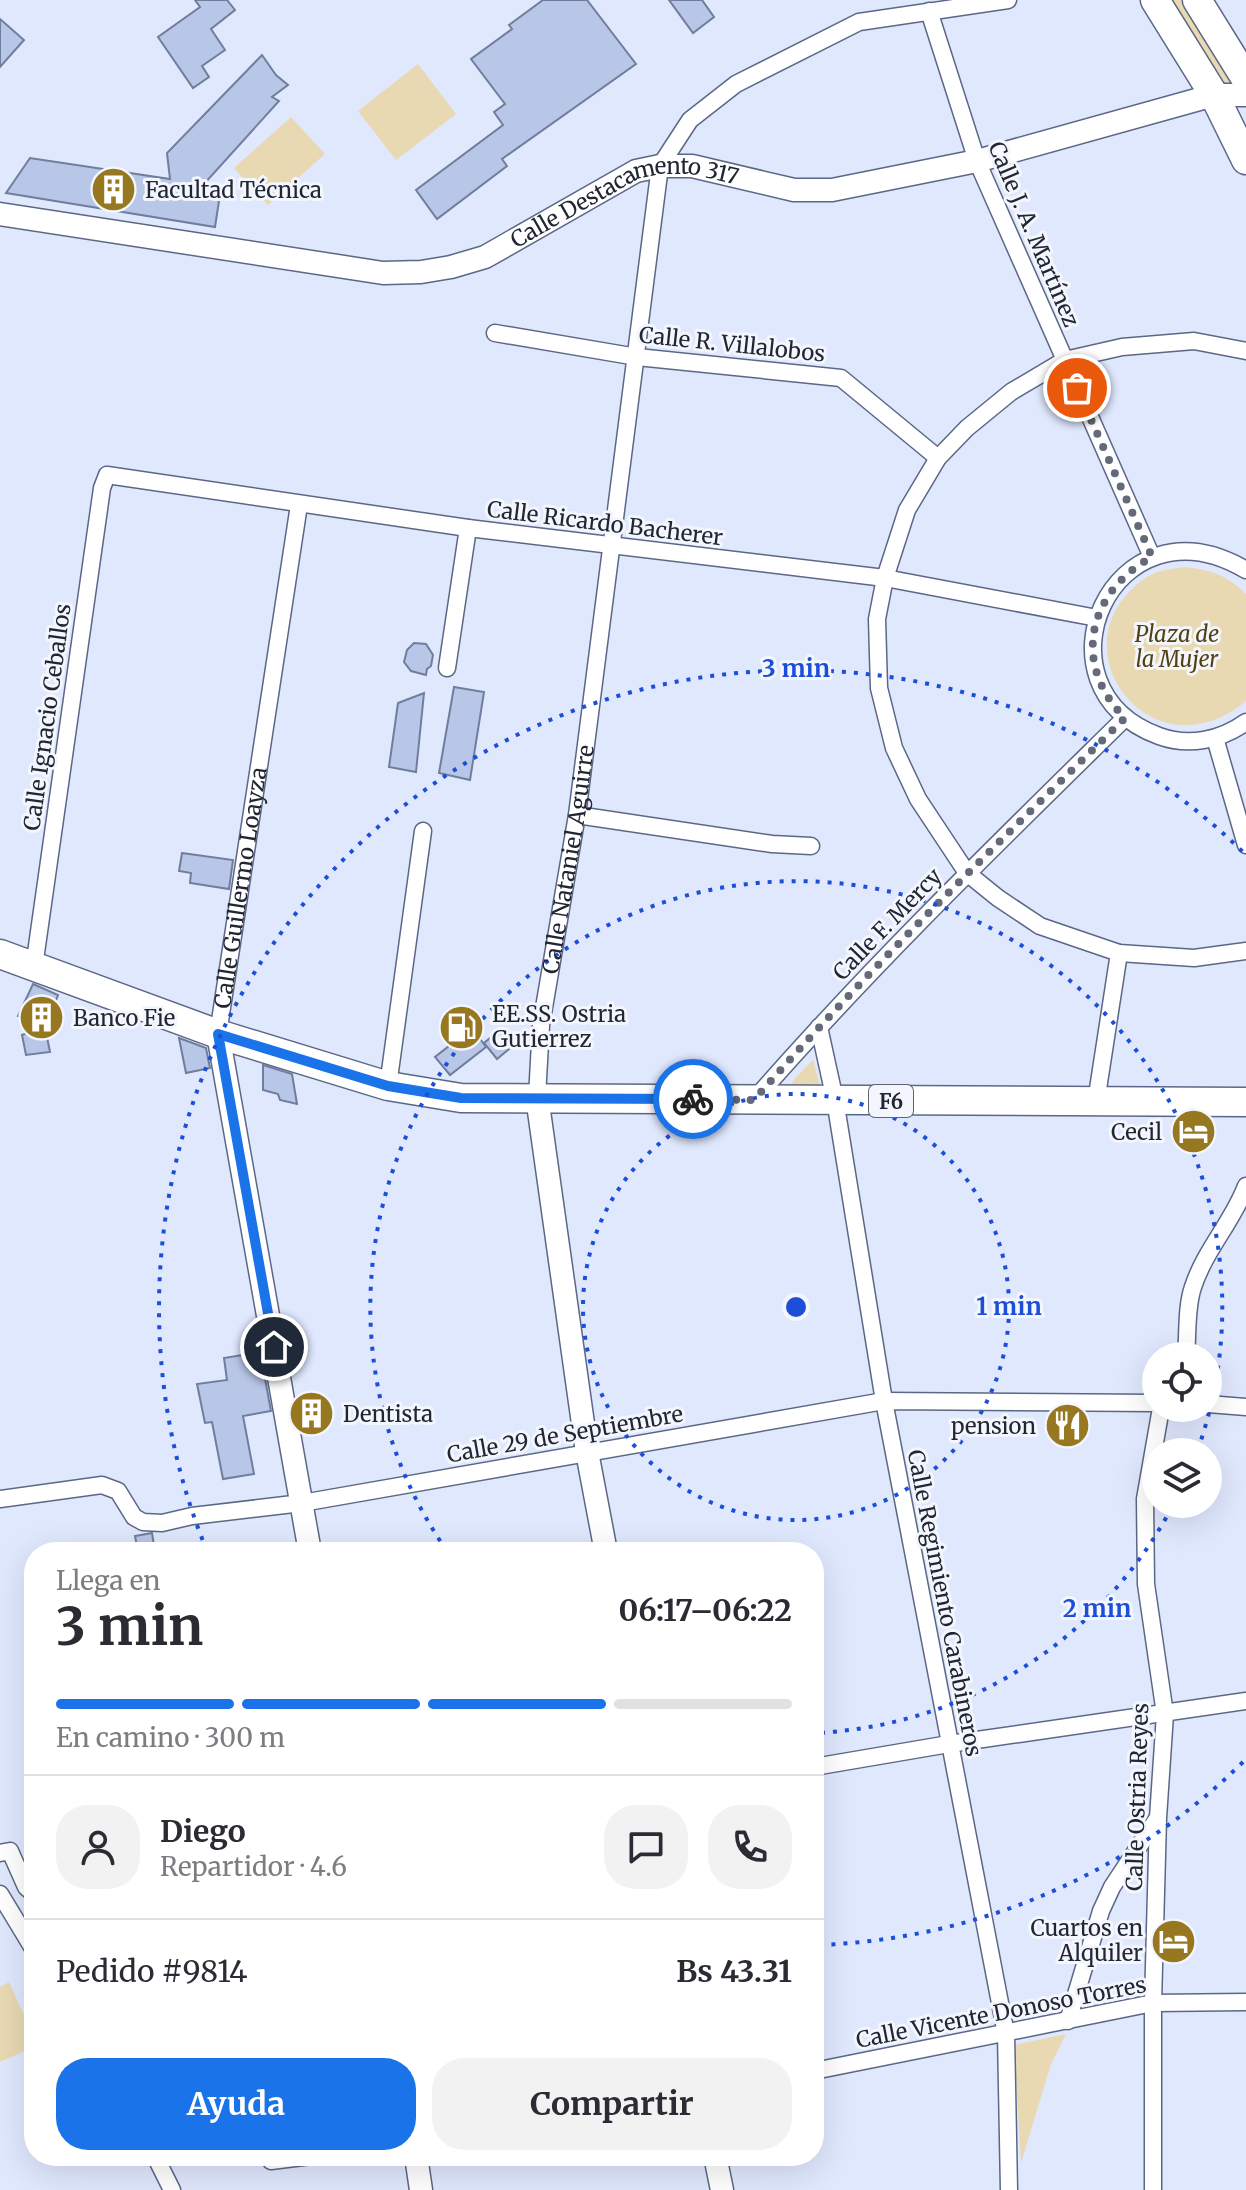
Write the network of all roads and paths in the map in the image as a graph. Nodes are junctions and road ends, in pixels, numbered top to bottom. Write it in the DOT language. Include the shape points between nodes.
graph roads {
  1 [pos="1008,0"];
  2 [pos="1155,0"];
  3 [pos="1197,0"];
  4 [pos="1211,0"];
  5 [pos="929,11"];
  6 [pos="1246,57"];
  7 [pos="1246,79"];
  8 [pos="1214,95"];
  9 [pos="1246,95"];
  10 [pos="1246,160"];
  11 [pos="977,161"];
  12 [pos="660,166"];
  13 [pos="0,214"];
  14 [pos="495,333"];
  15 [pos="1246,351"];
  16 [pos="637,357"];
  17 [pos="1065,360"];
  18 [pos="938,458"];
  19 [pos="107,475"];
  20 [pos="299,505"];
  21 [pos="468,528"];
  22 [pos="611,546"];
  23 [pos="1152,557"];
  24 [pos="1246,570"];
  25 [pos="885,578"];
  26 [pos="1097,618"];
  27 [pos="447,668"];
  28 [pos="1125,718"];
  29 [pos="1246,722"];
  30 [pos="1215,738"];
  31 [pos="577,815"];
  32 [pos="423,831"];
  33 [pos="1246,845"];
  34 [pos="811,846"];
  35 [pos="967,873"];
  36 [pos="1246,951"];
  37 [pos="1119,953"];
  38 [pos="0,954"];
  39 [pos="34,967"];
  40 [pos="819,1027"];
  41 [pos="218,1034"];
  42 [pos="388,1086"];
  43 [pos="537,1097"];
  44 [pos="754,1100"];
  45 [pos="835,1100"];
  46 [pos="1096,1102"];
  47 [pos="1246,1102"];
  48 [pos="1246,1186"];
  49 [pos="1187,1342"];
  50 [pos="884,1401"];
  51 [pos="1142,1403"];
  52 [pos="1222,1405"];
  53 [pos="1246,1407"];
  54 [pos="1159,1422"];
  55 [pos="587,1452"];
  56 [pos="0,1499"];
  57 [pos="302,1503"];
  58 [pos="308,1542"];
  59 [pos="604,1542"];
  60 [pos="1246,1701"];
  61 [pos="1165,1714"];
  62 [pos="949,1744"];
  63 [pos="824,1765"];
  64 [pos="1158,1818"];
  65 [pos="0,1835"];
  66 [pos="5,1852"];
  67 [pos="24,1884"];
  68 [pos="0,1894"];
  69 [pos="24,1934"];
  70 [pos="1246,2002"];
  71 [pos="1153,2003"];
  72 [pos="1068,2021"];
  73 [pos="1006,2034"];
  74 [pos="824,2069"];
  75 [pos="160,2166"];
  76 [pos="417,2166"];
  77 [pos="717,2166"];
  78 [pos="172,2190"];
  79 [pos="421,2190"];
  80 [pos="722,2190"];
  81 [pos="1009,2190"];
  82 [pos="1153,2190"];
  1 -- 5 [label="street"];
  2 -- 8 [label="highway"];
  3 -- 7 [label="highway"];
  4 -- 6 [label="highway"];
  5 -- 11 [label="street, Calle J. A. Martínez"];
  5 -- 12 [label="street" via="859,22 736,84 690,120"];
  8 -- 9 [label="street, Calle Destacamento 317"];
  8 -- 10 [label="highway"];
  8 -- 11 [label="street, Calle Destacamento 317"];
  11 -- 12 [label="street, Calle Destacamento 317" via="832,190 794,190 692,166"];
  11 -- 17 [label="street, Calle J. A. Martínez"];
  12 -- 13 [label="street, Calle Destacamento 317" via="636,171 485,257 421,272 383,273"];
  12 -- 16 [label="street, Calle Nataniel Aguirre"];
  14 -- 16 [label="street, Calle R. Villalobos"];
  15 -- 17 [label="street" via="1194,341 1122,347"];
  16 -- 18 [label="street, Calle R. Villalobos" via="841,378"];
  16 -- 22 [label="street, Calle Nataniel Aguirre"];
  17 -- 18 [label="street" via="1011,392"];
  17 -- 23 [label="street, Calle J. A. Martínez"];
  18 -- 25 [label="street" via="907,510"];
  19 -- 20 [label="street, Calle Ricardo Bacherer"];
  19 -- 39 [label="street, Calle Ignacio Ceballos"];
  20 -- 21 [label="street, Calle Ricardo Bacherer"];
  20 -- 41 [label="street, Calle Guillermo Loayza"];
  21 -- 22 [label="street, Calle Ricardo Bacherer"];
  21 -- 27 [label="street"];
  22 -- 25 [label="street, Calle Ricardo Bacherer"];
  22 -- 31 [label="street, Calle Nataniel Aguirre"];
  23 -- 24 [label="street" via="1202,551"];
  23 -- 26 [label="street" via="1118,581"];
  25 -- 26 [label="street, Calle Ricardo Bacherer"];
  25 -- 35 [label="street" via="877,619 879,688 894,748 918,799"];
  26 -- 28 [label="street" via="1097,675"];
  28 -- 30 [label="street" via="1168,739"];
  28 -- 35 [label="street, Calle F. Mercy"];
  29 -- 30 [label="street"];
  30 -- 33 [label="street"];
  31 -- 34 [label="street"];
  31 -- 43 [label="street, Calle Nataniel Aguirre" via="541,1025"];
  32 -- 42 [label="street"];
  35 -- 37 [label="street" via="1040,926"];
  35 -- 40 [label="street, Calle F. Mercy"];
  36 -- 37 [label="street" via="1194,958"];
  37 -- 46 [label="street"];
  38 -- 39 [label="highway, F6"];
  39 -- 41 [label="highway, F6"];
  40 -- 44 [label="street, Calle F. Mercy"];
  40 -- 45 [label="street, Calle Regimiento Carabineros"];
  41 -- 42 [label="highway, F6"];
  41 -- 57 [label="street, Calle Guillermo Loayza"];
  42 -- 43 [label="highway, F6" via="461,1098"];
  43 -- 44 [label="highway, F6"];
  43 -- 55 [label="street, Calle Nataniel Aguirre"];
  44 -- 45 [label="highway, F6"];
  45 -- 46 [label="highway, F6"];
  45 -- 50 [label="street, Calle Regimiento Carabineros"];
  46 -- 47 [label="highway, F6"];
  48 -- 49 [label="street" via="1192,1288"];
  50 -- 51 [label="street, Calle 29 de Septiembre"];
  50 -- 55 [label="street, Calle 29 de Septiembre"];
  50 -- 62 [label="street, Calle Regimiento Carabineros"];
  52 -- 53 [label="street"];
  54 -- 61 [label="street, Calle Ostria Reyes" via="1145,1499 1145,1570"];
  55 -- 57 [label="street, Calle 29 de Septiembre"];
  55 -- 59 [label="street, Calle Nataniel Aguirre"];
  56 -- 57 [label="street, Calle 29 de Septiembre" via="102,1485 118,1491 134,1517 162,1523"];
  57 -- 58 [label="street, Calle Guillermo Loayza"];
  60 -- 61 [label="street"];
  61 -- 62 [label="street"];
  61 -- 64 [label="street, Calle Ostria Reyes"];
  62 -- 63 [label="street"];
  62 -- 73 [label="street, Calle Regimiento Carabineros"];
  64 -- 71 [label="street, Calle Ostria Reyes"];
  64 -- 72 [label="street" via="1101,1911"];
  65 -- 66 [label="street"];
  66 -- 67 [label="street"];
  68 -- 69 [label="street"];
  70 -- 71 [label="street, Calle Vicente Donoso Torres"];
  71 -- 72 [label="street, Calle Vicente Donoso Torres"];
  71 -- 82 [label="street, Calle Ostria Reyes"];
  72 -- 73 [label="street, Calle Vicente Donoso Torres"];
  73 -- 74 [label="street, Calle Vicente Donoso Torres"];
  73 -- 81 [label="street, Calle Regimiento Carabineros"];
  75 -- 78 [label="street"];
  76 -- 79 [label="street"];
  77 -- 80 [label="street"];
}
